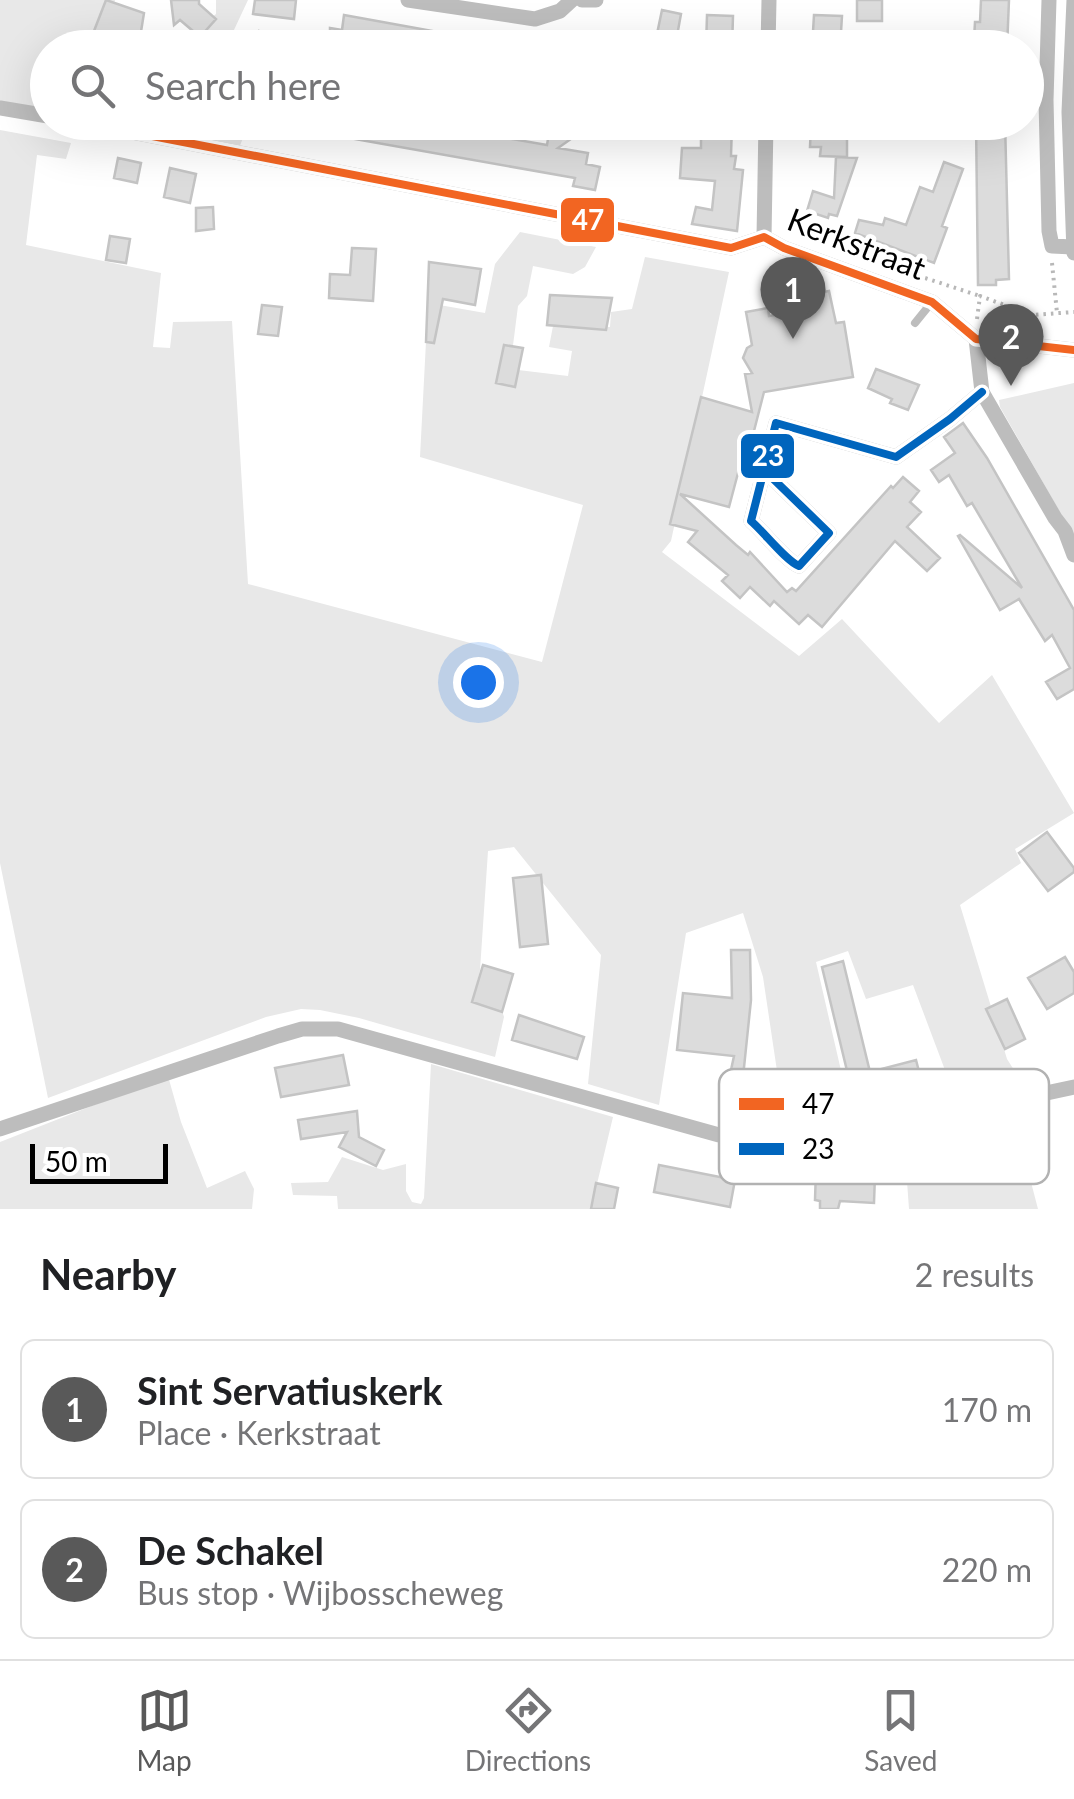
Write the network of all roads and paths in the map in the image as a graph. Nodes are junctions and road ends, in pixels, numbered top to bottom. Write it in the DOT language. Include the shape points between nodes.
graph roads {
  1 [pos="408,0"];
  2 [pos="572,0"];
  3 [pos="582,0"];
  4 [pos="596,0"];
  5 [pos="770,0"];
  6 [pos="1049,0"];
  7 [pos="1074,0"];
  8 [pos="769,30"];
  9 [pos="0,108"];
  10 [pos="30,113"];
  11 [pos="173,140"];
  12 [pos="766,140"];
  13 [pos="764,237"];
  14 [pos="1074,249"];
  15 [pos="1051,255"];
  16 [pos="858,256"];
  17 [pos="980,296"];
  18 [pos="932,302"];
  19 [pos="1074,312"];
  20 [pos="1058,314"];
  21 [pos="915,323"];
  22 [pos="976,338"];
  23 [pos="1074,350"];
  24 [pos="982,392"];
  25 [pos="765,471"];
  26 [pos="1074,555"];
  27 [pos="1074,1087"];
  28 [pos="1049,1092"];
  29 [pos="0,1129"];
  30 [pos="719,1135"];
  1 -- 2 [label="street" via="535,19"];
  3 -- 4 [label="street"];
  5 -- 8 [label="street"];
  6 -- 14 [label="street" via="1051,244"];
  7 -- 14 [label="street"];
  9 -- 10 [label="street"];
  11 -- 13 [label="street, Kerkstraat" via="731,248"];
  12 -- 13 [label="street"];
  13 -- 18 [label="street, Kerkstraat"];
  15 -- 20 [label="path"];
  16 -- 17 [label="path"];
  17 -- 20 [label="path" via="1032,314"];
  17 -- 22 [label="path"];
  18 -- 21 [label="lane"];
  18 -- 22 [label="street, Kerkstraat"];
  19 -- 20 [label="path"];
  22 -- 23 [label="street"];
  22 -- 24 [label="street"];
  24 -- 25 [label="street" via="896,457 776,423"];
  24 -- 26 [label="street"];
  25 -- 25 [label="street" via="751,521 798,566 829,533"];
  27 -- 28 [label="street"];
  29 -- 30 [label="street" via="319,1028"];
}
